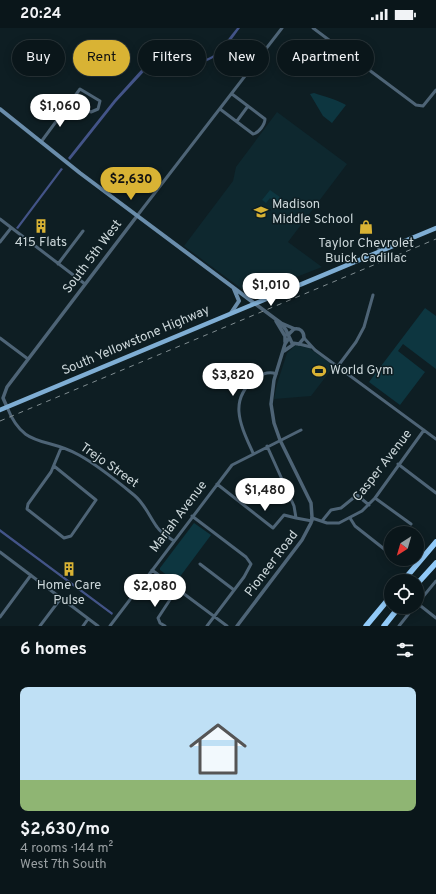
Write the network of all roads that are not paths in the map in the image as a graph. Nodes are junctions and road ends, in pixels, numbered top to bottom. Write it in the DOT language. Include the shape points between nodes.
graph roads {
  1 [pos="282,28"];
  2 [pos="313,28"];
  3 [pos="436,90"];
  4 [pos="232,94"];
  5 [pos="72,99"];
  6 [pos="248,106"];
  7 [pos="0,109"];
  8 [pos="220,109"];
  9 [pos="237,121"];
  10 [pos="41,142"];
  11 [pos="137,216"];
  12 [pos="0,219"];
  13 [pos="11,228"];
  14 [pos="436,228"];
  15 [pos="83,231"];
  16 [pos="0,242"];
  17 [pos="376,242"];
  18 [pos="380,252"];
  19 [pos="58,264"];
  20 [pos="85,284"];
  21 [pos="233,287"];
  22 [pos="373,295"];
  23 [pos="254,303"];
  24 [pos="231,313"];
  25 [pos="276,320"];
  26 [pos="280,323"];
  27 [pos="295,329"];
  28 [pos="289,336"];
  29 [pos="0,338"];
  30 [pos="304,338"];
  31 [pos="285,344"];
  32 [pos="294,344"];
  33 [pos="300,344"];
  34 [pos="312,347"];
  35 [pos="284,351"];
  36 [pos="28,359"];
  37 [pos="338,366"];
  38 [pos="276,374"];
  39 [pos="6,407"];
  40 [pos="0,410"];
  41 [pos="301,430"];
  42 [pos="424,430"];
  43 [pos="436,439"];
  44 [pos="280,440"];
  45 [pos="267,446"];
  46 [pos="61,448"];
  47 [pos="253,452"];
  48 [pos="398,464"];
  49 [pos="54,466"];
  50 [pos="217,484"];
  51 [pos="436,493"];
  52 [pos="374,498"];
  53 [pos="369,505"];
  54 [pos="192,516"];
  55 [pos="296,518"];
  56 [pos="350,518"];
  57 [pos="312,519"];
  58 [pos="322,521"];
  59 [pos="411,524"];
  60 [pos="174,541"];
  61 [pos="436,542"];
  62 [pos="384,549"];
  63 [pos="0,554"];
  64 [pos="436,563"];
  65 [pos="200,564"];
  66 [pos="152,570"];
  67 [pos="409,574"];
  68 [pos="31,575"];
  69 [pos="424,576"];
  70 [pos="436,581"];
  71 [pos="177,589"];
  72 [pos="234,590"];
  73 [pos="424,596"];
  74 [pos="60,598"];
  75 [pos="384,604"];
  76 [pos="424,609"];
  77 [pos="393,614"];
  78 [pos="408,614"];
  79 [pos="214,616"];
  80 [pos="0,617"];
  81 [pos="88,618"];
  82 [pos="436,618"];
  83 [pos="40,626"];
  84 [pos="83,626"];
  85 [pos="98,626"];
  86 [pos="110,626"];
  87 [pos="165,626"];
  88 [pos="207,626"];
  89 [pos="227,626"];
  90 [pos="237,626"];
  91 [pos="366,626"];
  92 [pos="384,626"];
  93 [pos="399,626"];
  1 -- 4 [label="street, South 5th West"];
  2 -- 3 [label="street" via="416,105 423,106"];
  4 -- 6 [label="street"];
  4 -- 8 [label="street, South 5th West"];
  5 -- 5 [label="street" via="80,89 100,101 100,105 91,112"];
  5 -- 10 [label="street"];
  6 -- 9 [label="street"];
  6 -- 9 [label="street" via="266,119 257,133 254,134"];
  7 -- 10 [label="main road"];
  8 -- 9 [label="street"];
  8 -- 11 [label="street, South 5th West"];
  10 -- 11 [label="main road"];
  11 -- 20 [label="street, South 5th West"];
  11 -- 21 [label="main road"];
  12 -- 13 [label="street"];
  13 -- 16 [label="street"];
  13 -- 19 [label="street"];
  14 -- 18 [label="main road, South Yellowstone Highway"];
  15 -- 19 [label="street"];
  17 -- 18 [label="street"];
  18 -- 23 [label="main road, South Yellowstone Highway"];
  19 -- 20 [label="street"];
  20 -- 36 [label="street, South 5th West"];
  21 -- 23 [label="main road"];
  21 -- 24 [label="main road" via="239,300"];
  22 -- 37 [label="street" via="364,327"];
  23 -- 24 [label="main road, South Yellowstone Highway"];
  23 -- 25 [label="street"];
  24 -- 39 [label="main road, South Yellowstone Highway"];
  25 -- 26 [label="street"];
  25 -- 31 [label="street" via="285,336"];
  26 -- 27 [label="street"];
  26 -- 28 [label="street"];
  27 -- 28 [label="street"];
  27 -- 30 [label="street" via="301,330"];
  28 -- 31 [label="street"];
  28 -- 32 [label="street"];
  29 -- 36 [label="street"];
  30 -- 33 [label="street"];
  30 -- 34 [label="street"];
  31 -- 35 [label="street"];
  32 -- 33 [label="street"];
  32 -- 35 [label="street"];
  33 -- 34 [label="street"];
  34 -- 37 [label="street"];
  35 -- 38 [label="street"];
  36 -- 39 [label="street, South 5th West" via="5,390 3,398"];
  37 -- 42 [label="street"];
  38 -- 44 [label="street" via="271,404"];
  38 -- 47 [label="street" via="262,374 248,384 241,397 238,410 240,424"];
  39 -- 40 [label="main road, South Yellowstone Highway"];
  39 -- 46 [label="street, Trejo Street" via="14,423 24,433 40,442"];
  41 -- 44 [label="street, Mariah Avenue"];
  42 -- 43 [label="street"];
  42 -- 48 [label="street, Casper Avenue"];
  44 -- 45 [label="street, Mariah Avenue"];
  44 -- 57 [label="street" via="310,503"];
  45 -- 47 [label="street, Mariah Avenue"];
  45 -- 55 [label="street" via="294,506"];
  46 -- 49 [label="street"];
  46 -- 60 [label="street, Trejo Street" via="82,456 135,496 147,508 158,529"];
  47 -- 50 [label="street, Mariah Avenue" via="232,465"];
  48 -- 51 [label="street"];
  48 -- 52 [label="street, Casper Avenue"];
  49 -- 49 [label="street" via="26,509 64,538 68,538 96,500"];
  50 -- 54 [label="street, Mariah Avenue"];
  50 -- 55 [label="street" via="273,528 284,515"];
  52 -- 53 [label="street, Casper Avenue"];
  52 -- 59 [label="street"];
  53 -- 56 [label="street, Casper Avenue"];
  53 -- 58 [label="street" via="357,496 341,508 331,510"];
  54 -- 60 [label="street, Mariah Avenue"];
  54 -- 72 [label="street" via="251,562 249,570"];
  55 -- 57 [label="street, Casper Avenue"];
  56 -- 58 [label="street, Casper Avenue" via="339,523"];
  56 -- 62 [label="street" via="355,526"];
  57 -- 58 [label="street, Casper Avenue"];
  57 -- 90 [label="street, Pioneer Road" via="306,535"];
  60 -- 66 [label="street, Mariah Avenue"];
  61 -- 67 [label="highway"];
  63 -- 68 [label="street"];
  64 -- 69 [label="highway"];
  65 -- 72 [label="street"];
  66 -- 71 [label="street"];
  66 -- 86 [label="street, Mariah Avenue"];
  68 -- 74 [label="street"];
  68 -- 80 [label="street"];
  70 -- 73 [label="street"];
  71 -- 79 [label="street"];
  71 -- 87 [label="street" via="158,618"];
  72 -- 79 [label="street"];
  74 -- 81 [label="street"];
  74 -- 83 [label="street"];
  75 -- 91 [label="highway"];
  76 -- 82 [label="street"];
  77 -- 92 [label="highway"];
  78 -- 93 [label="street"];
  79 -- 88 [label="street"];
  79 -- 89 [label="street"];
  81 -- 84 [label="street"];
  81 -- 85 [label="street"];
}
